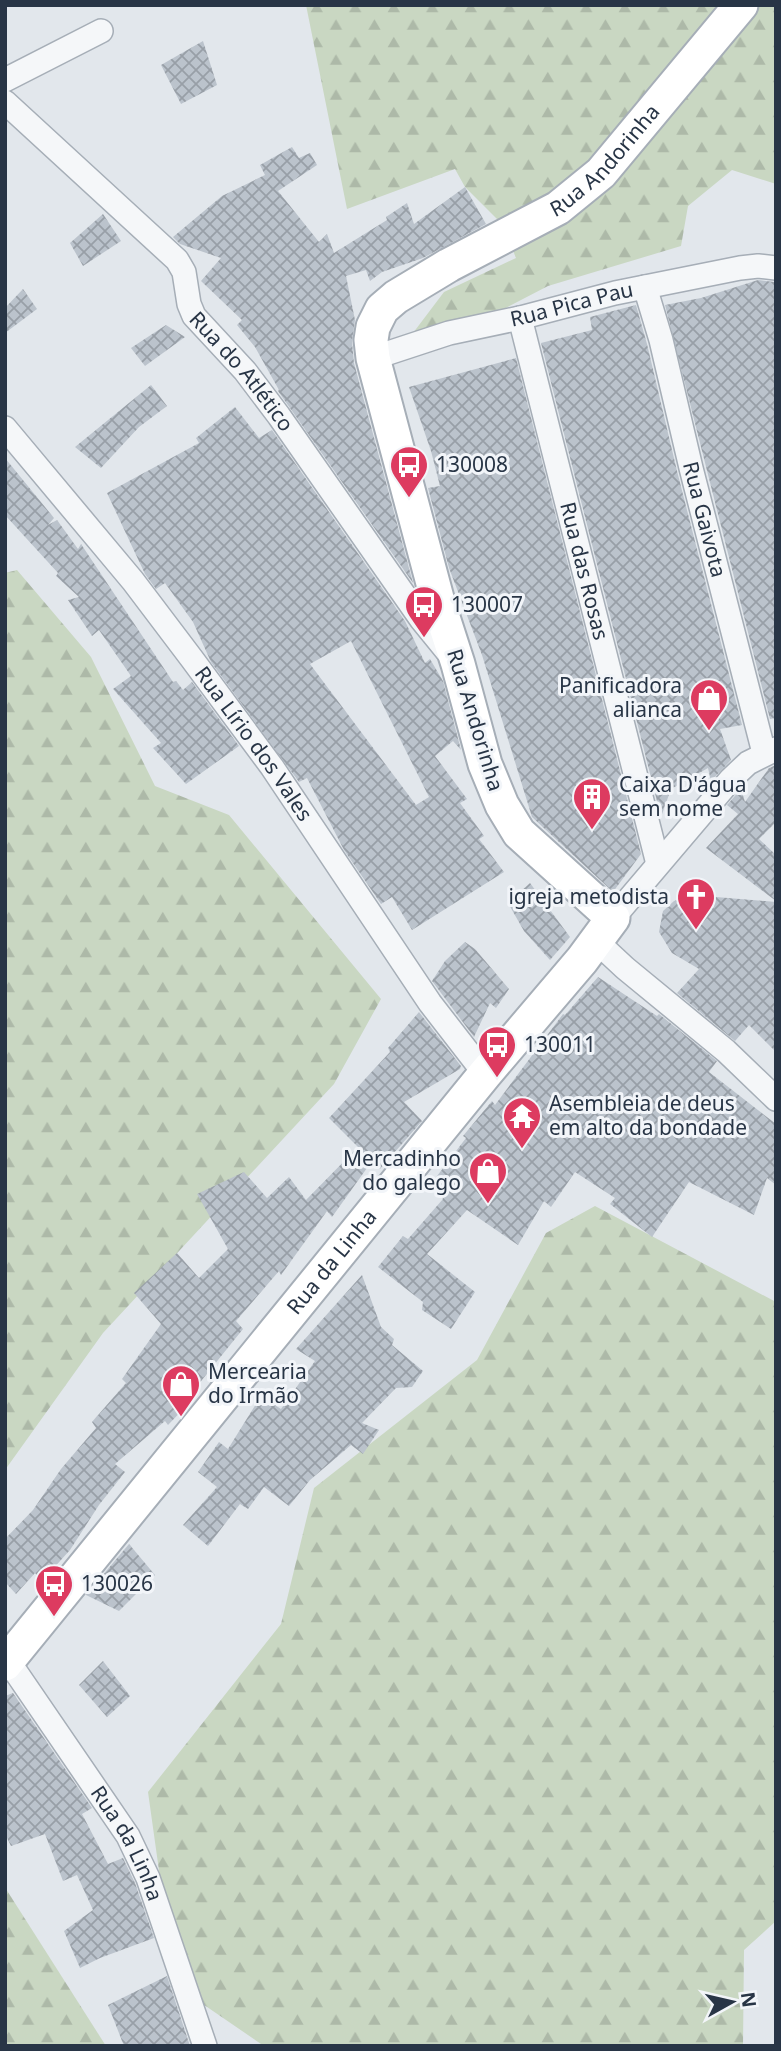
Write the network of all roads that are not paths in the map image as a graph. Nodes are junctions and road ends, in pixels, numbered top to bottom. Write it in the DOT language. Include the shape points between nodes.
graph roads {
  1 [pos="741,5"];
  2 [pos="101,31"];
  3 [pos="5,80"];
  4 [pos="5,102"];
  5 [pos="776,268"];
  6 [pos="645,287"];
  7 [pos="520,317"];
  8 [pos="373,343"];
  9 [pos="5,428"];
  10 [pos="458,664"];
  11 [pos="770,751"];
  12 [pos="658,864"];
  13 [pos="605,930"];
  14 [pos="485,1074"];
  15 [pos="776,1099"];
  16 [pos="7,1663"];
  17 [pos="205,2046"];
  1 -- 8 [label="street, Rua Andorinha" via="601,173 558,208 396,297 382,309"];
  2 -- 3 [label="street"];
  4 -- 10 [label="street, Rua do Atlético" via="177,260 194,316 245,371"];
  5 -- 6 [label="street, Rua Pica Pau" via="740,268"];
  6 -- 7 [label="street, Rua Pica Pau"];
  6 -- 11 [label="street, Rua Gaivota"];
  7 -- 8 [label="street, Rua Pica Pau"];
  7 -- 12 [label="street, Rua das Rosas"];
  8 -- 10 [label="street, Rua Andorinha"];
  9 -- 14 [label="street, Rua Lírio dos Vales" via="192,659 272,767 430,1003"];
  10 -- 13 [label="street, Rua Andorinha" via="485,764 502,805 519,833"];
  11 -- 12 [label="street, Rua da Linha" via="731,779"];
  12 -- 13 [label="street, Rua da Linha"];
  13 -- 14 [label="street, Rua da Linha"];
  13 -- 15 [label="street" via="625,968"];
  14 -- 16 [label="street, Rua da Linha"];
  16 -- 17 [label="street, Rua da Linha" via="128,1836 148,1878"];
}
